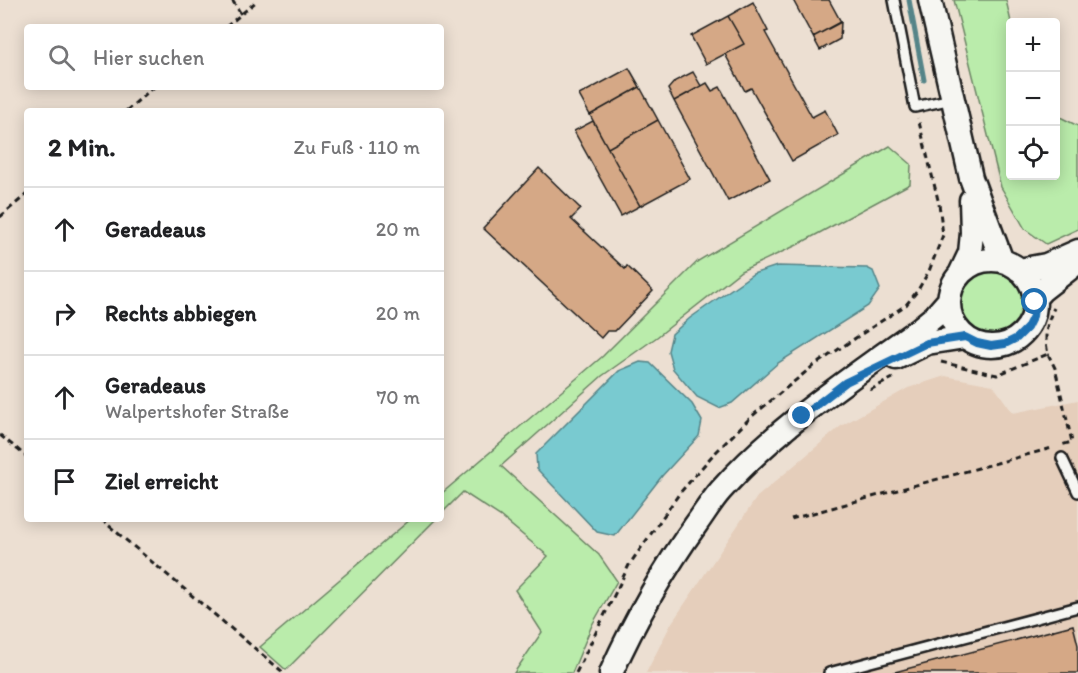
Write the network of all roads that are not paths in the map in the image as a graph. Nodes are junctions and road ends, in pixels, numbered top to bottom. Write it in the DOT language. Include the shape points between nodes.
graph roads {
  1 [pos="894,0"];
  2 [pos="930,0"];
  3 [pos="952,99"];
  4 [pos="971,177"];
  5 [pos="1078,251"];
  6 [pos="1078,262"];
  7 [pos="1011,266"];
  8 [pos="960,274"];
  9 [pos="949,300"];
  10 [pos="1045,302"];
  11 [pos="923,336"];
  12 [pos="965,337"];
  13 [pos="1062,458"];
  14 [pos="1078,492"];
  15 [pos="1078,607"];
  16 [pos="611,673"];
  17 [pos="829,673"];
  1 -- 3 [label="lane" via="915,107"];
  2 -- 3 [label="street"];
  3 -- 4 [label="street"];
  4 -- 7 [label="street"];
  4 -- 8 [label="street" via="970,253"];
  5 -- 7 [label="street" via="1046,265"];
  6 -- 10 [label="street" via="1042,290"];
  7 -- 8 [label="street" via="991,260 979,262"];
  7 -- 10 [label="street"];
  8 -- 9 [label="street"];
  9 -- 11 [label="street"];
  9 -- 12 [label="street" via="950,313"];
  10 -- 12 [label="street" via="1027,328 1005,344 991,346"];
  11 -- 12 [label="street"];
  11 -- 16 [label="street" via="846,382 720,490 662,574"];
  13 -- 14 [label="lane"];
  15 -- 17 [label="lane"];
}
